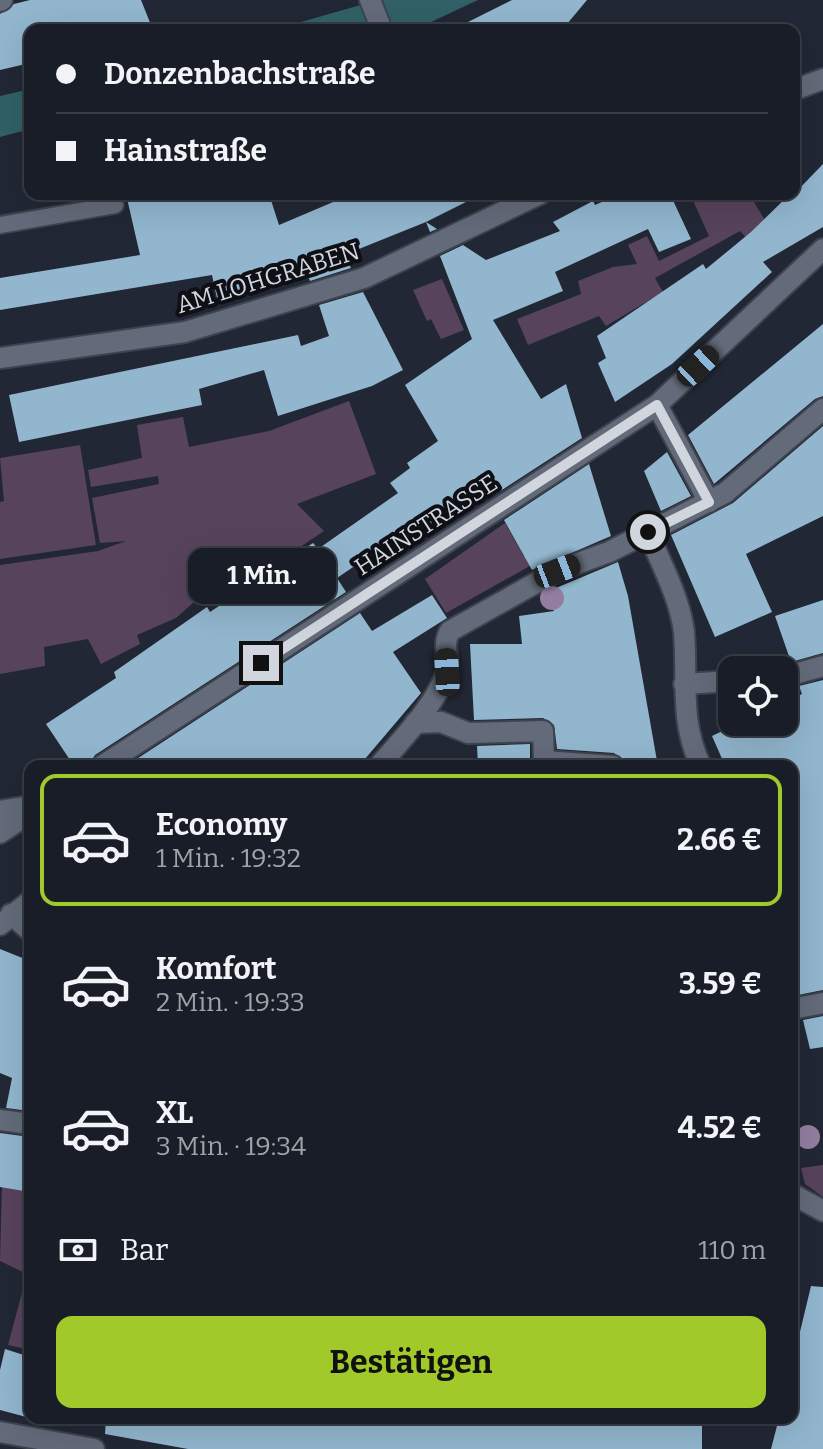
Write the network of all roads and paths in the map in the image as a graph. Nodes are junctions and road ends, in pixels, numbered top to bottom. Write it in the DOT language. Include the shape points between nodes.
graph roads {
  1 [pos="370,0"];
  2 [pos="380,24"];
  3 [pos="823,79"];
  4 [pos="800,88"];
  5 [pos="526,200"];
  6 [pos="115,205"];
  7 [pos="0,225"];
  8 [pos="823,249"];
  9 [pos="0,358"];
  10 [pos="657,405"];
  11 [pos="823,409"];
  12 [pos="709,502"];
  13 [pos="648,532"];
  14 [pos="823,666"];
  15 [pos="798,674"];
  16 [pos="718,682"];
  17 [pos="684,684"];
  18 [pos="415,723"];
  19 [pos="111,760"];
  20 [pos="384,760"];
  21 [pos="544,760"];
  22 [pos="698,760"];
  23 [pos="24,807"];
  24 [pos="0,811"];
  25 [pos="24,817"];
  26 [pos="0,833"];
  27 [pos="24,906"];
  28 [pos="6,920"];
  29 [pos="823,1003"];
  30 [pos="798,1008"];
  31 [pos="0,1120"];
  32 [pos="24,1123"];
  33 [pos="798,1197"];
  34 [pos="823,1211"];
  35 [pos="0,1432"];
  36 [pos="94,1449"];
  1 -- 2 [label="street"];
  3 -- 4 [label="street"];
  5 -- 9 [label="street, AM LOHGRABEN" via="364,278 185,332"];
  6 -- 7 [label="lane"];
  8 -- 10 [label="street, HAINSTRASSE"];
  10 -- 12 [label="street"];
  10 -- 19 [label="street, HAINSTRASSE"];
  11 -- 12 [label="street"];
  12 -- 13 [label="street"];
  13 -- 17 [label="street" via="684,631"];
  13 -- 18 [label="street" via="557,571 450,631 447,672"];
  14 -- 15 [label="street"];
  16 -- 17 [label="street"];
  17 -- 22 [label="street" via="690,744"];
  18 -- 20 [label="street"];
  18 -- 21 [label="street" via="441,722 468,733 543,731"];
  23 -- 24 [label="street"];
  25 -- 26 [label="street"];
  27 -- 28 [label="street"];
  29 -- 30 [label="street"];
  31 -- 32 [label="street"];
  33 -- 34 [label="street"];
  35 -- 36 [label="street"];
}
